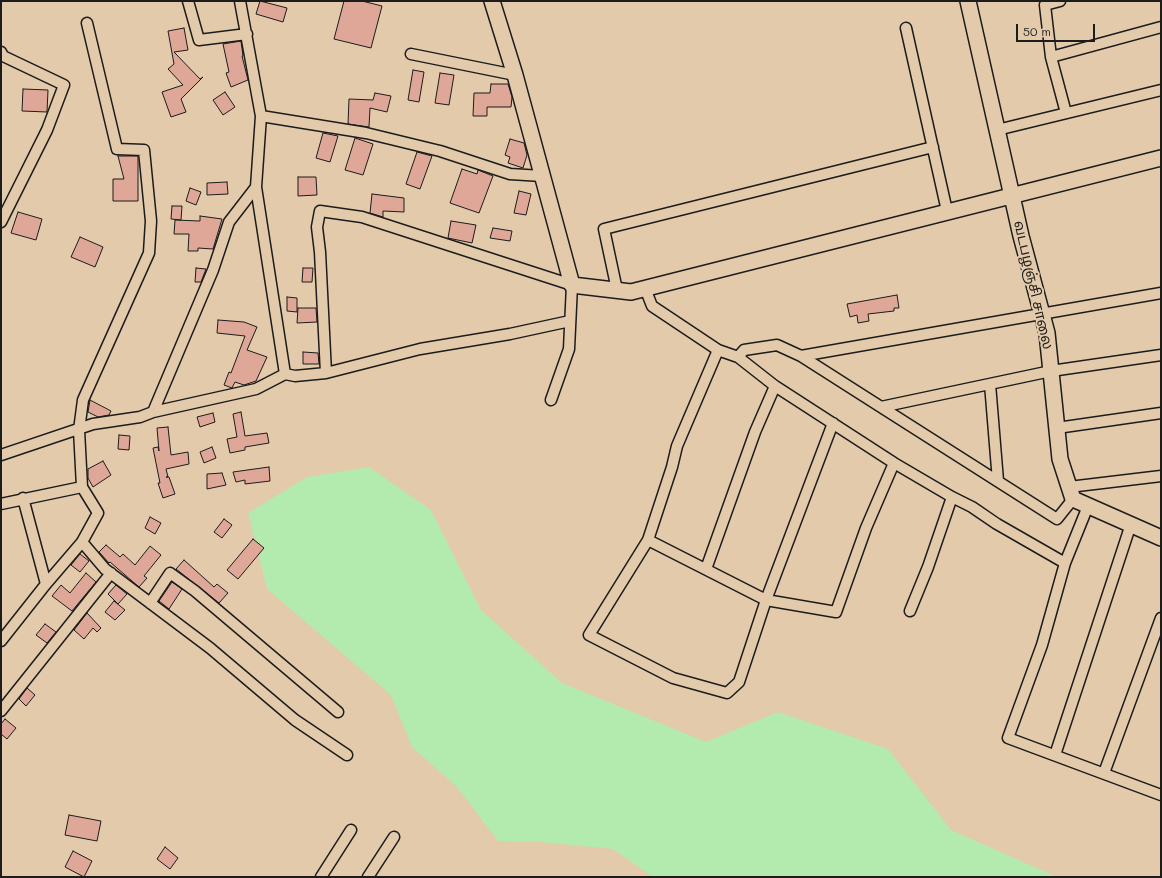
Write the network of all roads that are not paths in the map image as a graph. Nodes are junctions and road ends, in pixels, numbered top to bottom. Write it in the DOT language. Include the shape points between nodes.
graph roads {
  1 [pos="188,1"];
  2 [pos="240,1"];
  3 [pos="492,1"];
  4 [pos="968,1"];
  5 [pos="1060,1"];
  6 [pos="87,23"];
  7 [pos="906,28"];
  8 [pos="1161,28"];
  9 [pos="247,34"];
  10 [pos="411,54"];
  11 [pos="2,56"];
  12 [pos="1052,56"];
  13 [pos="515,75"];
  14 [pos="1161,90"];
  15 [pos="1066,113"];
  16 [pos="260,116"];
  17 [pos="997,130"];
  18 [pos="933,147"];
  19 [pos="1161,158"];
  20 [pos="542,176"];
  21 [pos="256,187"];
  22 [pos="1012,195"];
  23 [pos="947,211"];
  24 [pos="2,219"];
  25 [pos="572,285"];
  26 [pos="645,288"];
  27 [pos="617,290"];
  28 [pos="1161,293"];
  29 [pos="1042,314"];
  30 [pos="570,321"];
  31 [pos="718,350"];
  32 [pos="1161,355"];
  33 [pos="801,356"];
  34 [pos="738,357"];
  35 [pos="1051,371"];
  36 [pos="285,374"];
  37 [pos="326,374"];
  38 [pos="990,384"];
  39 [pos="776,386"];
  40 [pos="550,400"];
  41 [pos="881,407"];
  42 [pos="153,412"];
  43 [pos="1161,413"];
  44 [pos="833,423"];
  45 [pos="1057,428"];
  46 [pos="79,430"];
  47 [pos="1,455"];
  48 [pos="894,463"];
  49 [pos="1161,476"];
  50 [pos="998,482"];
  51 [pos="82,487"];
  52 [pos="1071,493"];
  53 [pos="952,497"];
  54 [pos="23,498"];
  55 [pos="1,504"];
  56 [pos="1088,506"];
  57 [pos="1131,524"];
  58 [pos="1161,538"];
  59 [pos="648,540"];
  60 [pos="82,542"];
  61 [pos="1065,563"];
  62 [pos="706,569"];
  63 [pos="111,573"];
  64 [pos="46,584"];
  65 [pos="766,600"];
  66 [pos="150,603"];
  67 [pos="910,611"];
  68 [pos="1161,618"];
  69 [pos="1158,632"];
  70 [pos="1,641"];
  71 [pos="1,711"];
  72 [pos="338,712"];
  73 [pos="347,755"];
  74 [pos="1055,755"];
  75 [pos="1104,773"];
  76 [pos="1160,791"];
  77 [pos="351,830"];
  78 [pos="394,837"];
  79 [pos="321,877"];
  80 [pos="368,877"];
  1 -- 9 [label="street" via="199,40"];
  2 -- 9 [label="street"];
  3 -- 13 [label="street"];
  4 -- 17 [label="street, வடபழஞ்சி சாலை"];
  5 -- 12 [label="street" via="1045,5"];
  6 -- 46 [label="street" via="117,149 144,150 151,220 149,253 83,400"];
  7 -- 18 [label="street"];
  8 -- 12 [label="street"];
  9 -- 16 [label="street"];
  10 -- 13 [label="street"];
  11 -- 24 [label="street" via="64,85 48,130"];
  12 -- 15 [label="street"];
  13 -- 20 [label="street"];
  14 -- 15 [label="street"];
  15 -- 17 [label="street"];
  16 -- 20 [label="street" via="366,133 440,151 510,174"];
  16 -- 21 [label="street"];
  17 -- 22 [label="street, வடபழஞ்சி சாலை"];
  18 -- 23 [label="street"];
  18 -- 27 [label="street" via="604,229"];
  19 -- 22 [label="street"];
  20 -- 25 [label="street"];
  21 -- 36 [label="street"];
  21 -- 42 [label="street" via="229,222 213,270"];
  22 -- 23 [label="street"];
  22 -- 29 [label="street, வடபழஞ்சி சாலை"];
  23 -- 26 [label="street"];
  25 -- 27 [label="street"];
  25 -- 30 [label="street"];
  25 -- 37 [label="street" via="362,217 320,211 317,227"];
  26 -- 27 [label="street" via="631,292"];
  26 -- 31 [label="street" via="652,306"];
  28 -- 29 [label="street"];
  29 -- 33 [label="street"];
  29 -- 35 [label="street, வடபழஞ்சி சாலை"];
  30 -- 37 [label="street" via="420,349"];
  30 -- 40 [label="street" via="569,349"];
  31 -- 34 [label="street"];
  31 -- 59 [label="street" via="677,446"];
  32 -- 35 [label="street"];
  33 -- 34 [label="street" via="778,345 744,350"];
  33 -- 41 [label="street"];
  34 -- 39 [label="street"];
  35 -- 38 [label="street"];
  35 -- 45 [label="street, வடபழஞ்சி சாலை"];
  36 -- 37 [label="street"];
  36 -- 42 [label="street" via="256,389"];
  38 -- 41 [label="street"];
  38 -- 50 [label="street"];
  39 -- 44 [label="street"];
  39 -- 62 [label="street" via="756,432"];
  41 -- 50 [label="street"];
  42 -- 46 [label="street" via="140,417 94,424"];
  43 -- 45 [label="street"];
  44 -- 48 [label="street"];
  44 -- 65 [label="street"];
  45 -- 52 [label="street, வடபழஞ்சி சாலை" via="1060,459"];
  46 -- 47 [label="street"];
  46 -- 51 [label="street"];
  48 -- 53 [label="street"];
  48 -- 65 [label="street" via="866,528 836,612"];
  49 -- 52 [label="street"];
  50 -- 52 [label="street" via="1057,519"];
  51 -- 54 [label="street"];
  51 -- 60 [label="street" via="98,513"];
  52 -- 56 [label="street"];
  53 -- 61 [label="street"];
  53 -- 67 [label="street"];
  54 -- 55 [label="street"];
  54 -- 64 [label="street"];
  56 -- 57 [label="street"];
  56 -- 61 [label="street"];
  57 -- 58 [label="street"];
  57 -- 74 [label="street"];
  59 -- 62 [label="street"];
  59 -- 65 [label="street" via="589,635 673,678 727,693 739,682"];
  60 -- 63 [label="street"];
  60 -- 64 [label="street"];
  61 -- 74 [label="street" via="1042,645 1008,738"];
  62 -- 65 [label="street"];
  63 -- 66 [label="street"];
  63 -- 71 [label="street"];
  64 -- 70 [label="street"];
  66 -- 72 [label="street" via="170,573 195,590"];
  66 -- 73 [label="street" via="210,648 295,720"];
  68 -- 69 [label="street"];
  69 -- 75 [label="street"];
  74 -- 75 [label="street"];
  75 -- 76 [label="street"];
  77 -- 79 [label="street"];
  78 -- 80 [label="street"];
}
